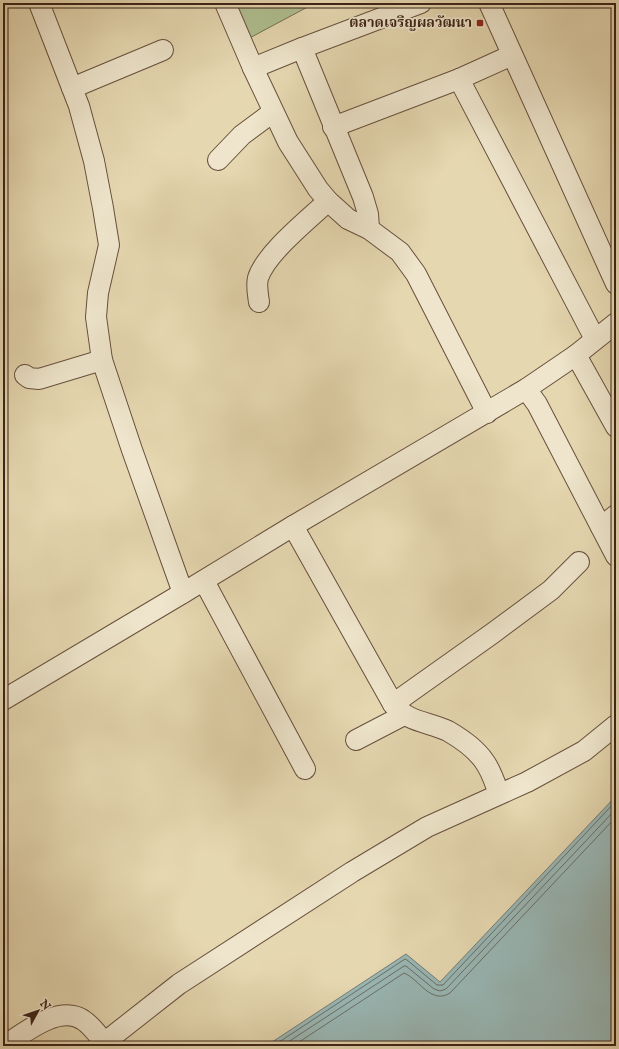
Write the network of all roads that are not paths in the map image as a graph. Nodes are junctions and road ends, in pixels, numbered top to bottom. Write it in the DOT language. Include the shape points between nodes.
graph roads {
  1 [pos="39,3"];
  2 [pos="225,3"];
  3 [pos="489,3"];
  4 [pos="410,5"];
  5 [pos="302,48"];
  6 [pos="163,50"];
  7 [pos="512,55"];
  8 [pos="252,68"];
  9 [pos="459,79"];
  10 [pos="72,88"];
  11 [pos="273,112"];
  12 [pos="333,127"];
  13 [pos="218,160"];
  14 [pos="328,201"];
  15 [pos="369,229"];
  16 [pos="616,284"];
  17 [pos="259,302"];
  18 [pos="616,323"];
  19 [pos="595,339"];
  20 [pos="576,355"];
  21 [pos="102,360"];
  22 [pos="25,375"];
  23 [pos="526,389"];
  24 [pos="487,413"];
  25 [pos="616,427"];
  26 [pos="616,515"];
  27 [pos="293,526"];
  28 [pos="601,527"];
  29 [pos="616,556"];
  30 [pos="579,562"];
  31 [pos="204,581"];
  32 [pos="183,593"];
  33 [pos="3,700"];
  34 [pos="399,710"];
  35 [pos="616,724"];
  36 [pos="356,740"];
  37 [pos="305,769"];
  38 [pos="499,794"];
  39 [pos="102,1044"];
  40 [pos="4,1046"];
  1 -- 10 [label="street"];
  2 -- 8 [label="street"];
  3 -- 7 [label="street"];
  4 -- 5 [label="street"];
  5 -- 8 [label="street"];
  5 -- 12 [label="street"];
  6 -- 10 [label="street"];
  7 -- 9 [label="street"];
  7 -- 16 [label="street"];
  8 -- 11 [label="street"];
  9 -- 12 [label="street"];
  9 -- 19 [label="street"];
  10 -- 21 [label="street" via="94,161 109,245 98,294 96,317"];
  11 -- 13 [label="street" via="242,135"];
  11 -- 14 [label="street" via="288,142"];
  12 -- 15 [label="street" via="364,197"];
  14 -- 15 [label="street" via="348,219"];
  14 -- 17 [label="street" via="266,263 258,279"];
  15 -- 24 [label="street" via="400,252 416,274"];
  18 -- 19 [label="street"];
  19 -- 20 [label="street"];
  20 -- 23 [label="street"];
  20 -- 25 [label="street"];
  21 -- 22 [label="street" via="39,379"];
  21 -- 32 [label="street"];
  23 -- 24 [label="street"];
  23 -- 28 [label="street" via="537,404"];
  24 -- 27 [label="street"];
  26 -- 28 [label="street"];
  27 -- 31 [label="street"];
  27 -- 34 [label="street"];
  28 -- 29 [label="street"];
  30 -- 34 [label="street" via="551,590"];
  31 -- 32 [label="street"];
  31 -- 37 [label="street"];
  32 -- 33 [label="street"];
  34 -- 36 [label="street"];
  34 -- 38 [label="street" via="419,722 447,731 462,741 484,760"];
  35 -- 38 [label="street" via="584,751"];
  38 -- 39 [label="street" via="427,827 352,872 179,984"];
  39 -- 40 [label="street" via="90,1025 74,1015 66,1015 46,1019"];
}
